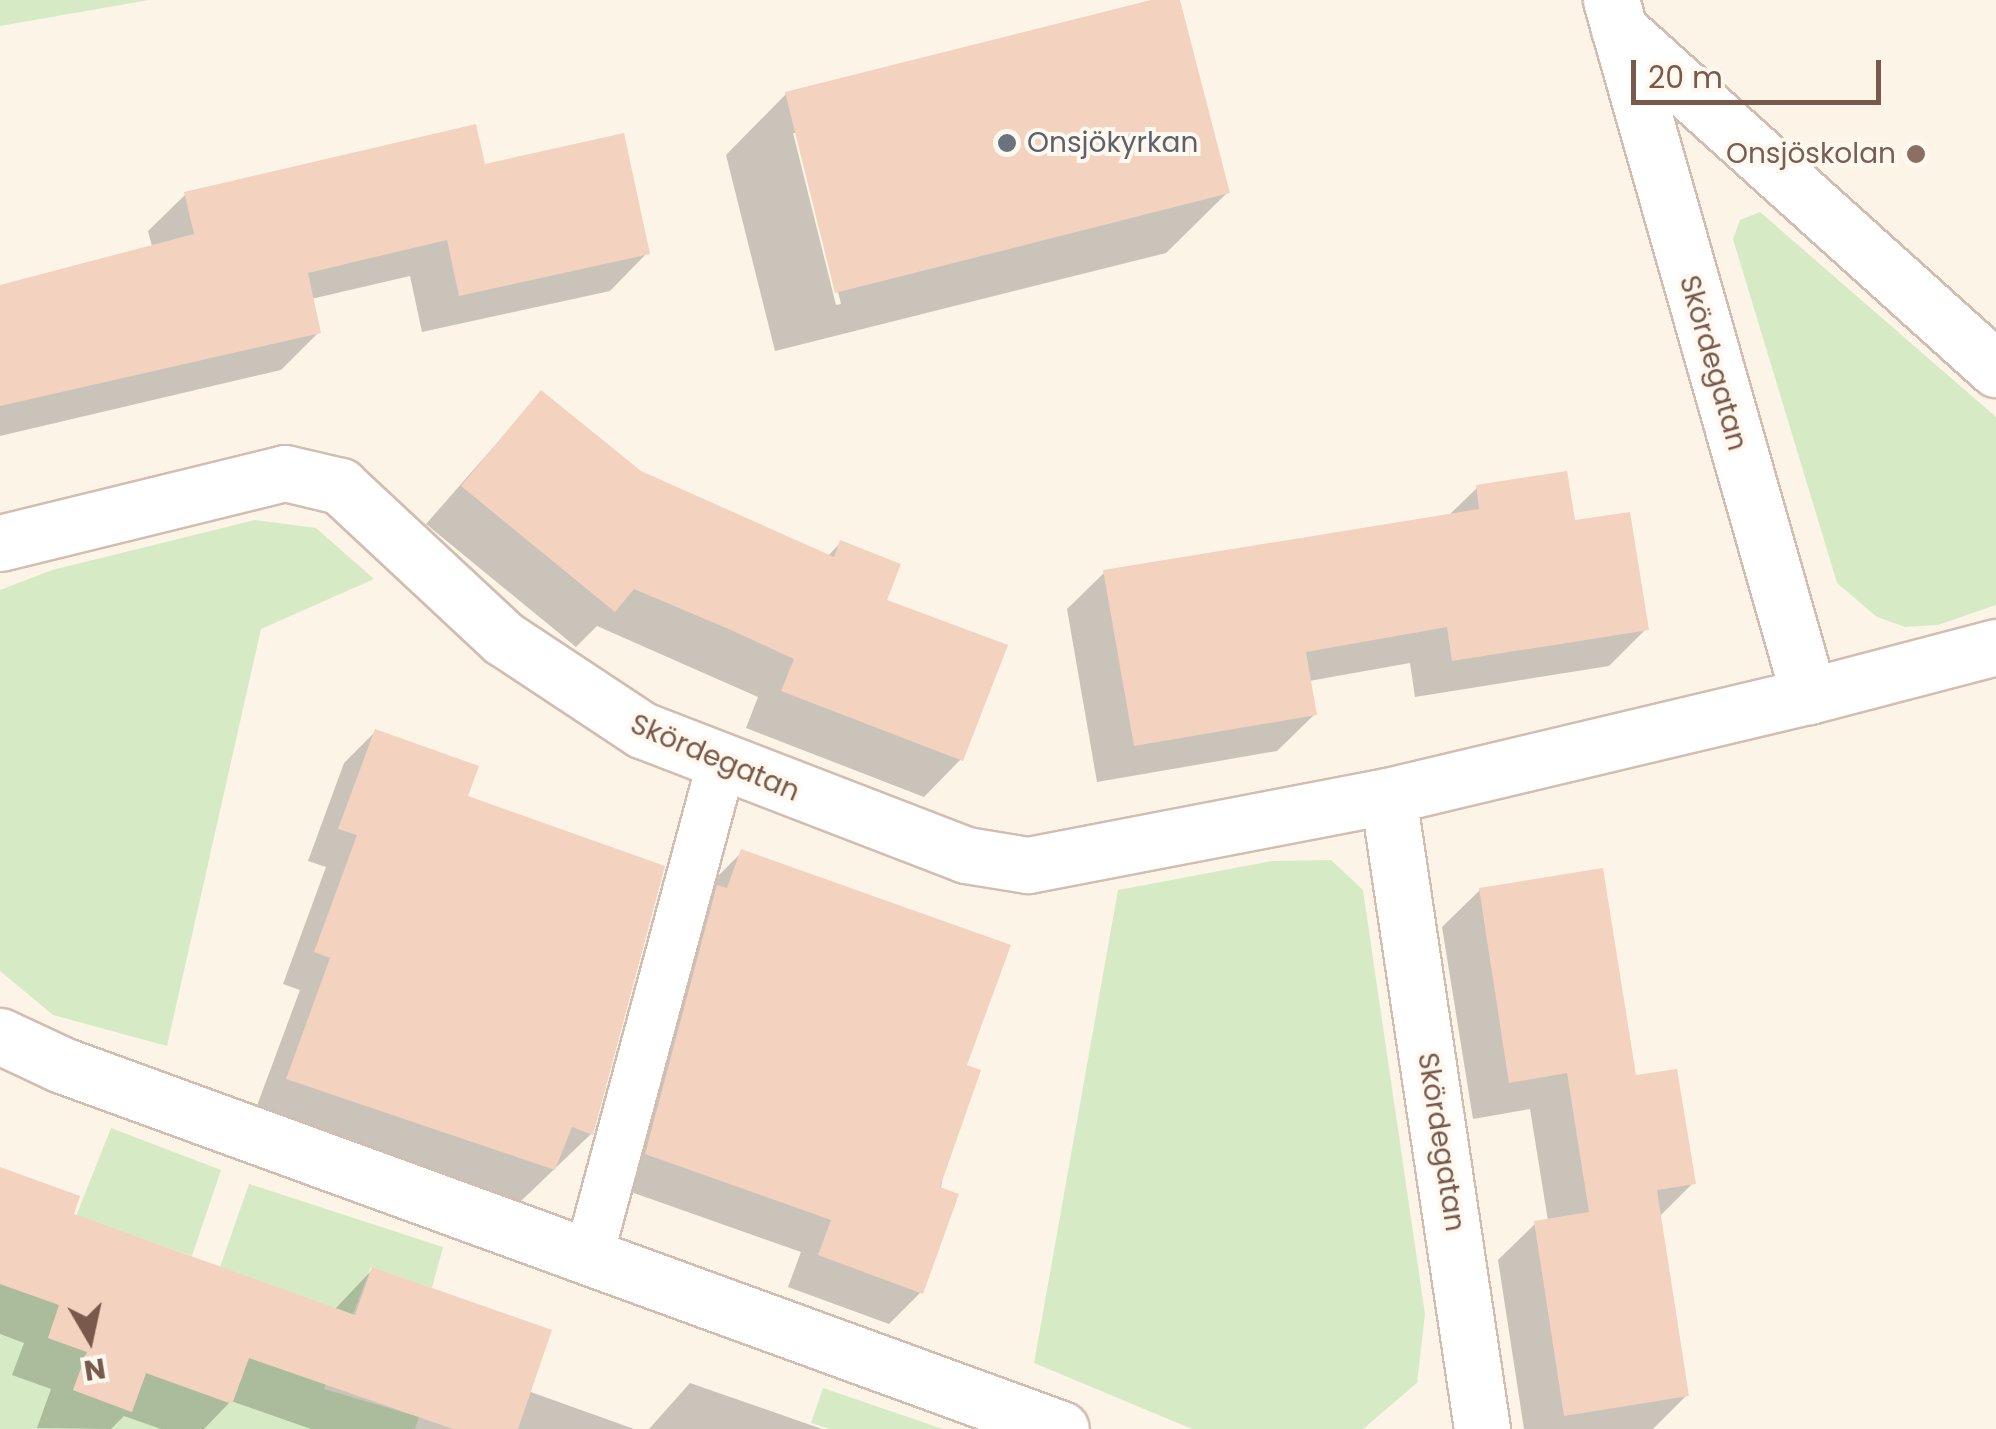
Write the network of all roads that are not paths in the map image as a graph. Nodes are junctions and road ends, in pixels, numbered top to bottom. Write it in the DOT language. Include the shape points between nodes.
graph roads {
  1 [pos="1615,14"];
  2 [pos="1996,370"];
  3 [pos="0,543"];
  4 [pos="1996,648"];
  5 [pos="1809,696"];
  6 [pos="721,766"];
  7 [pos="1388,796"];
  8 [pos="0,1036"];
  9 [pos="589,1255"];
  10 [pos="1061,1429"];
  11 [pos="1482,1429"];
  1 -- 2 [label="street, Skördegatan"];
  1 -- 5 [label="street, Skördegatan"];
  3 -- 6 [label="street, Skördegatan" via="285,472 340,486 503,638 642,730"];
  4 -- 5 [label="street, Skördegatan"];
  5 -- 7 [label="street, Skördegatan"];
  6 -- 7 [label="street, Skördegatan" via="966,854 1028,864"];
  6 -- 9 [label="lane"];
  7 -- 11 [label="street, Skördegatan"];
  8 -- 9 [label="street" via="62,1066"];
  9 -- 10 [label="street"];
}
